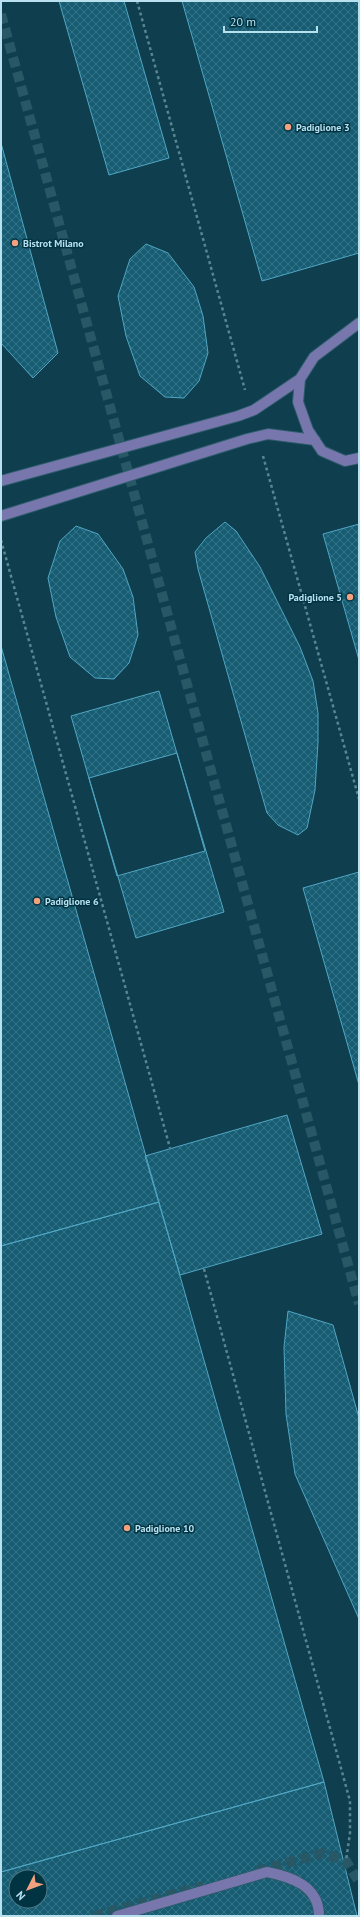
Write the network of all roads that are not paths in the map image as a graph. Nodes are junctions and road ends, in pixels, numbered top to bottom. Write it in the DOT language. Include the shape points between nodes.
graph roads {
  1 [pos="359,323"];
  2 [pos="300,379"];
  3 [pos="315,440"];
  4 [pos="359,458"];
  5 [pos="1,481"];
  6 [pos="1,516"];
  7 [pos="123,1915"];
  8 [pos="319,1916"];
  1 -- 2 [label="lane" via="314,357"];
  2 -- 3 [label="lane" via="298,402 308,430"];
  2 -- 5 [label="lane" via="254,410 238,416"];
  3 -- 4 [label="lane" via="322,451 345,461"];
  3 -- 6 [label="lane" via="268,434 246,439"];
  7 -- 8 [label="lane" via="267,1872 300,1882 315,1897"];
}
